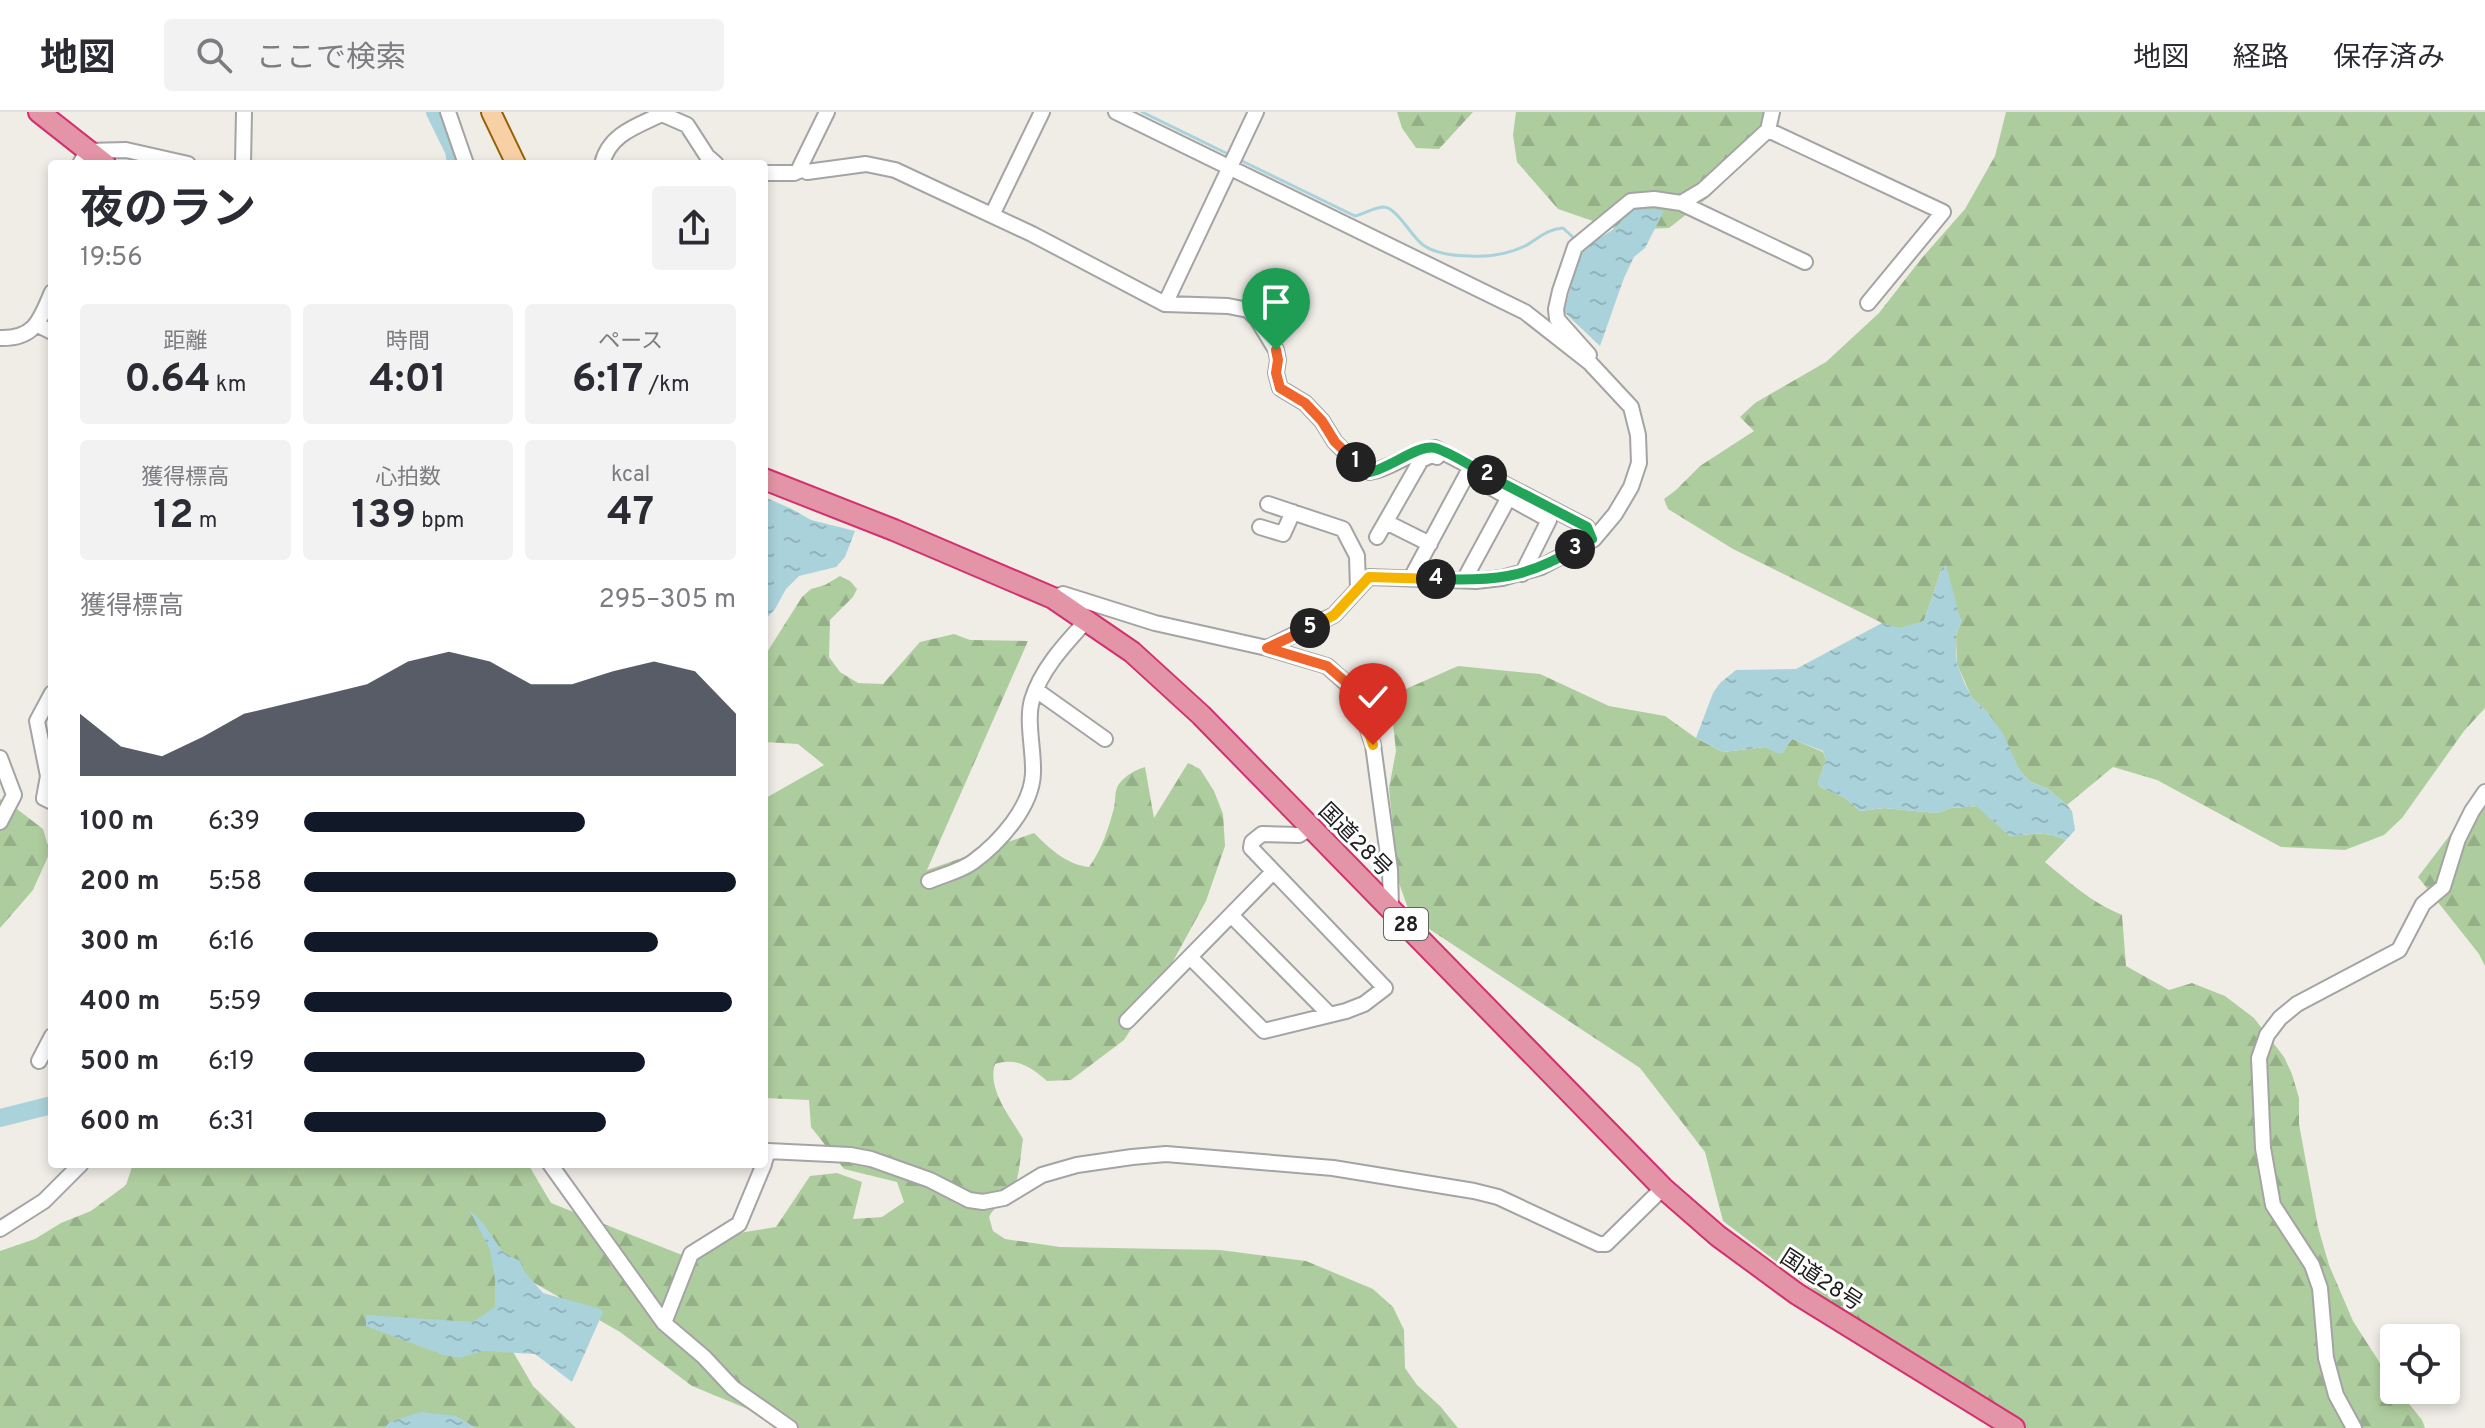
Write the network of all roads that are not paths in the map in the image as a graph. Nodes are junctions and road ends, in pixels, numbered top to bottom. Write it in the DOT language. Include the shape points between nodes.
graph roads {
  1 [pos="39,112"];
  2 [pos="244,112"];
  3 [pos="448,112"];
  4 [pos="491,112"];
  5 [pos="827,112"];
  6 [pos="1042,112"];
  7 [pos="1116,112"];
  8 [pos="1256,112"];
  9 [pos="1772,112"];
  10 [pos="1768,130"];
  11 [pos="84,158"];
  12 [pos="170,160"];
  13 [pos="243,160"];
  14 [pos="465,160"];
  15 [pos="514,160"];
  16 [pos="603,160"];
  17 [pos="712,160"];
  18 [pos="1233,160"];
  19 [pos="803,169"];
  20 [pos="768,173"];
  21 [pos="1681,203"];
  22 [pos="992,215"];
  23 [pos="1805,262"];
  24 [pos="48,301"];
  25 [pos="1868,303"];
  26 [pos="1165,304"];
  27 [pos="38,325"];
  28 [pos="48,330"];
  29 [pos="0,338"];
  30 [pos="1590,363"];
  31 [pos="1467,474"];
  32 [pos="768,481"];
  33 [pos="1509,497"];
  34 [pos="1268,504"];
  35 [pos="1293,512"];
  36 [pos="1386,522"];
  37 [pos="1260,527"];
  38 [pos="1377,537"];
  39 [pos="1592,539"];
  40 [pos="1430,544"];
  41 [pos="1522,574"];
  42 [pos="1411,578"];
  43 [pos="1464,580"];
  44 [pos="1358,589"];
  45 [pos="1053,598"];
  46 [pos="1087,620"];
  47 [pos="1267,648"];
  48 [pos="1036,690"];
  49 [pos="48,700"];
  50 [pos="1105,739"];
  51 [pos="0,758"];
  52 [pos="48,776"];
  53 [pos="48,776"];
  54 [pos="2485,792"];
  55 [pos="48,800"];
  56 [pos="0,822"];
  57 [pos="1311,828"];
  58 [pos="1273,872"];
  59 [pos="929,881"];
  60 [pos="1391,908"];
  61 [pos="1231,915"];
  62 [pos="1190,957"];
  63 [pos="1329,1014"];
  64 [pos="1127,1021"];
  65 [pos="48,1044"];
  66 [pos="39,1061"];
  67 [pos="768,1151"];
  68 [pos="77,1168"];
  69 [pos="553,1168"];
  70 [pos="762,1168"];
  71 [pos="1663,1188"];
  72 [pos="0,1229"];
  73 [pos="664,1323"];
  74 [pos="790,1428"];
  75 [pos="2014,1428"];
  76 [pos="2354,1428"];
  1 -- 11 [label="highway"];
  2 -- 13 [label="street"];
  3 -- 14 [label="street"];
  4 -- 15 [label="main road"];
  5 -- 19 [label="street"];
  6 -- 22 [label="street"];
  7 -- 18 [label="street"];
  8 -- 18 [label="street"];
  9 -- 10 [label="street"];
  10 -- 21 [label="street" via="1703,190"];
  10 -- 25 [label="street" via="1943,212"];
  11 -- 12 [label="street" via="126,150"];
  16 -- 17 [label="street" via="618,135 662,114 687,125"];
  18 -- 26 [label="street"];
  18 -- 30 [label="street" via="1525,312"];
  19 -- 20 [label="street"];
  19 -- 22 [label="street" via="866,164 895,170"];
  21 -- 23 [label="street"];
  21 -- 30 [label="street" via="1631,201 1578,243 1556,309 1557,319 1589,352"];
  22 -- 26 [label="street"];
  24 -- 27 [label="street"];
  26 -- 39 [label="street" via="1248,310 1276,350 1280,388 1305,403 1335,442 1370,472 1435,448 1587,527"];
  27 -- 28 [label="street"];
  27 -- 29 [label="street" via="15,338"];
  30 -- 39 [label="street" via="1631,407 1640,454 1631,487"];
  31 -- 33 [label="street"];
  31 -- 36 [label="street" via="1432,455 1421,460"];
  31 -- 40 [label="street"];
  32 -- 45 [label="highway, 国道28号 / 28"];
  33 -- 41 [label="street" via="1549,520"];
  33 -- 43 [label="street"];
  34 -- 35 [label="street"];
  35 -- 37 [label="street" via="1283,534"];
  35 -- 44 [label="street" via="1343,529 1357,556"];
  36 -- 38 [label="street"];
  36 -- 40 [label="street"];
  39 -- 41 [label="street"];
  40 -- 42 [label="street"];
  41 -- 43 [label="street"];
  42 -- 43 [label="street"];
  42 -- 44 [label="street" via="1369,577"];
  44 -- 47 [label="street" via="1334,615"];
  45 -- 46 [label="highway, 国道28号 / 28"];
  45 -- 47 [label="street" via="1063,594 1155,623"];
  46 -- 48 [label="street"];
  46 -- 57 [label="highway, 国道28号 / 28" via="1173,688"];
  47 -- 60 [label="street" via="1327,666 1356,692 1373,745"];
  48 -- 50 [label="street"];
  48 -- 59 [label="street" via="1031,702 1033,777 1010,828 972,864"];
  49 -- 52 [label="street" via="37,721"];
  51 -- 56 [label="street" via="14,795"];
  53 -- 55 [label="street"];
  54 -- 76 [label="street" via="2458,839 2443,887 2423,904 2399,950 2297,1004 2267,1035 2259,1058 2263,1148 2273,1205 2316,1276 2326,1358 2336,1395"];
  57 -- 58 [label="street" via="1299,835 1269,832 1252,842 1251,848"];
  57 -- 60 [label="highway, 国道28号 / 28"];
  58 -- 61 [label="street"];
  58 -- 63 [label="street" via="1385,988 1364,1004"];
  60 -- 71 [label="highway, 国道28号 / 28"];
  61 -- 62 [label="street"];
  61 -- 63 [label="street"];
  62 -- 63 [label="street" via="1264,1031"];
  62 -- 64 [label="street"];
  65 -- 66 [label="street"];
  67 -- 71 [label="street" via="871,1159 983,1202 1004,1198 1042,1175 1132,1157 1166,1154 1320,1167 1498,1197 1599,1244 1606,1244"];
  68 -- 72 [label="street" via="44,1201"];
  69 -- 73 [label="street"];
  70 -- 73 [label="street" via="739,1224 691,1254"];
  71 -- 75 [label="highway, 国道28号 / 28" via="1797,1294"];
  73 -- 74 [label="street" via="733,1388"];
}
